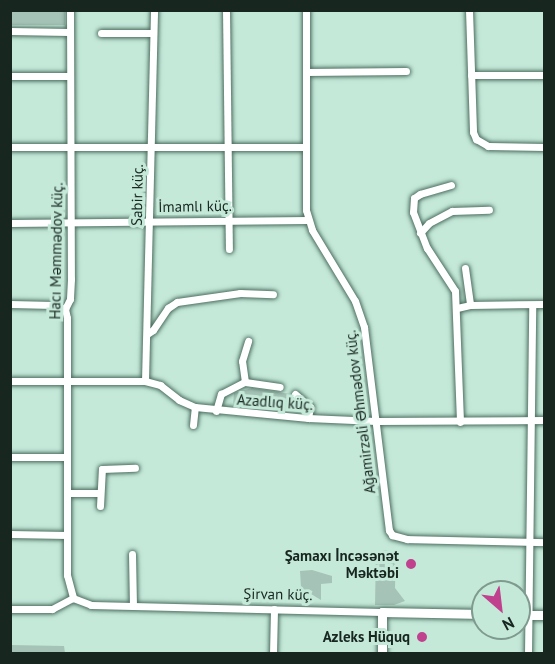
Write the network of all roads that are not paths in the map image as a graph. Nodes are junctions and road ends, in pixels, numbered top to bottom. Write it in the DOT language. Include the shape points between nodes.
graph roads {
  1 [pos="70,10"];
  2 [pos="154,10"];
  3 [pos="226,10"];
  4 [pos="306,10"];
  5 [pos="469,10"];
  6 [pos="10,31"];
  7 [pos="69,32"];
  8 [pos="101,33"];
  9 [pos="153,33"];
  10 [pos="406,71"];
  11 [pos="306,72"];
  12 [pos="471,75"];
  13 [pos="544,75"];
  14 [pos="10,76"];
  15 [pos="70,76"];
  16 [pos="71,146"];
  17 [pos="10,147"];
  18 [pos="152,147"];
  19 [pos="306,147"];
  20 [pos="544,147"];
  21 [pos="227,148"];
  22 [pos="451,185"];
  23 [pos="489,210"];
  24 [pos="229,219"];
  25 [pos="150,220"];
  26 [pos="308,220"];
  27 [pos="71,222"];
  28 [pos="10,223"];
  29 [pos="420,233"];
  30 [pos="229,249"];
  31 [pos="465,268"];
  32 [pos="273,294"];
  33 [pos="10,304"];
  34 [pos="532,304"];
  35 [pos="544,304"];
  36 [pos="470,305"];
  37 [pos="65,309"];
  38 [pos="457,309"];
  39 [pos="147,334"];
  40 [pos="248,341"];
  41 [pos="67,380"];
  42 [pos="10,381"];
  43 [pos="145,381"];
  44 [pos="245,382"];
  45 [pos="280,387"];
  46 [pos="295,394"];
  47 [pos="195,407"];
  48 [pos="216,411"];
  49 [pos="308,418"];
  50 [pos="544,420"];
  51 [pos="376,421"];
  52 [pos="531,421"];
  53 [pos="460,422"];
  54 [pos="192,425"];
  55 [pos="10,457"];
  56 [pos="67,457"];
  57 [pos="135,468"];
  58 [pos="67,493"];
  59 [pos="100,493"];
  60 [pos="100,506"];
  61 [pos="10,534"];
  62 [pos="67,535"];
  63 [pos="530,542"];
  64 [pos="544,542"];
  65 [pos="132,554"];
  66 [pos="527,580"];
  67 [pos="73,598"];
  68 [pos="133,606"];
  69 [pos="10,609"];
  70 [pos="274,609"];
  71 [pos="382,612"];
  72 [pos="471,614"];
  73 [pos="273,654"];
  74 [pos="382,654"];
  1 -- 7 [label="street, Hacı Məmmədov küç."];
  2 -- 9 [label="street, Sabir küç."];
  3 -- 21 [label="street"];
  4 -- 11 [label="street, Ağamirzəli Əhmədov küç."];
  5 -- 12 [label="street"];
  6 -- 7 [label="street"];
  7 -- 15 [label="street, Hacı Məmmədov küç."];
  8 -- 9 [label="street"];
  9 -- 18 [label="street, Sabir küç."];
  10 -- 11 [label="street"];
  11 -- 19 [label="street, Ağamirzəli Əhmədov küç."];
  12 -- 13 [label="street"];
  12 -- 20 [label="street" via="473,132 481,144"];
  14 -- 15 [label="street"];
  15 -- 16 [label="street, Hacı Məmmədov küç."];
  16 -- 17 [label="street"];
  16 -- 18 [label="street"];
  16 -- 27 [label="street, Hacı Məmmədov küç."];
  18 -- 21 [label="street"];
  18 -- 25 [label="street, Sabir küç."];
  19 -- 21 [label="street"];
  19 -- 26 [label="street, Ağamirzəli Əhmədov küç."];
  21 -- 24 [label="street"];
  22 -- 29 [label="street" via="428,189 414,198 413,212"];
  23 -- 29 [label="street" via="452,211 429,223"];
  24 -- 25 [label="street, İmamlı küç."];
  24 -- 26 [label="street, İmamlı küç."];
  24 -- 30 [label="street"];
  25 -- 27 [label="street, İmamlı küç."];
  25 -- 39 [label="street, Sabir küç."];
  26 -- 51 [label="street, Ağamirzəli Əhmədov küç." via="362,318"];
  27 -- 28 [label="street, İmamlı küç."];
  27 -- 37 [label="street, Hacı Məmmədov küç." via="70,299"];
  29 -- 38 [label="street" via="452,284"];
  31 -- 36 [label="street"];
  32 -- 39 [label="street" via="240,293 177,302"];
  33 -- 37 [label="street"];
  34 -- 35 [label="street"];
  34 -- 36 [label="street"];
  34 -- 52 [label="street"];
  36 -- 38 [label="street"];
  37 -- 41 [label="street, Hacı Məmmədov küç."];
  38 -- 53 [label="street"];
  39 -- 43 [label="street, Sabir küç."];
  40 -- 44 [label="street" via="242,361"];
  41 -- 42 [label="street, Azadlıq küç."];
  41 -- 43 [label="street, Azadlıq küç."];
  41 -- 56 [label="street, Hacı Məmmədov küç."];
  43 -- 47 [label="street, Azadlıq küç." via="160,385"];
  44 -- 45 [label="street"];
  44 -- 48 [label="street" via="221,394"];
  46 -- 49 [label="street" via="310,407"];
  47 -- 48 [label="street, Azadlıq küç."];
  47 -- 54 [label="street"];
  48 -- 49 [label="street, Azadlıq küç."];
  49 -- 51 [label="street, Azadlıq küç."];
  50 -- 52 [label="street, Azadlıq küç."];
  51 -- 53 [label="street, Azadlıq küç."];
  51 -- 63 [label="street, Ağamirzəli Əhmədov küç." via="385,515 392,535 407,539"];
  52 -- 53 [label="street, Azadlıq küç."];
  52 -- 63 [label="street"];
  55 -- 56 [label="street"];
  56 -- 58 [label="street, Hacı Məmmədov küç."];
  57 -- 59 [label="street" via="102,469"];
  58 -- 59 [label="street"];
  58 -- 62 [label="street, Hacı Məmmədov küç."];
  59 -- 60 [label="street"];
  61 -- 62 [label="street"];
  62 -- 67 [label="street, Hacı Məmmədov küç." via="67,575"];
  63 -- 64 [label="street"];
  63 -- 66 [label="street"];
  65 -- 68 [label="street"];
  67 -- 68 [label="street, Şirvan küç." via="91,605"];
  67 -- 69 [label="street" via="52,609"];
  68 -- 70 [label="street, Şirvan küç."];
  70 -- 71 [label="street, Şirvan küç."];
  70 -- 73 [label="street"];
  71 -- 72 [label="street, Şirvan küç."];
  71 -- 74 [label="street"];
}
